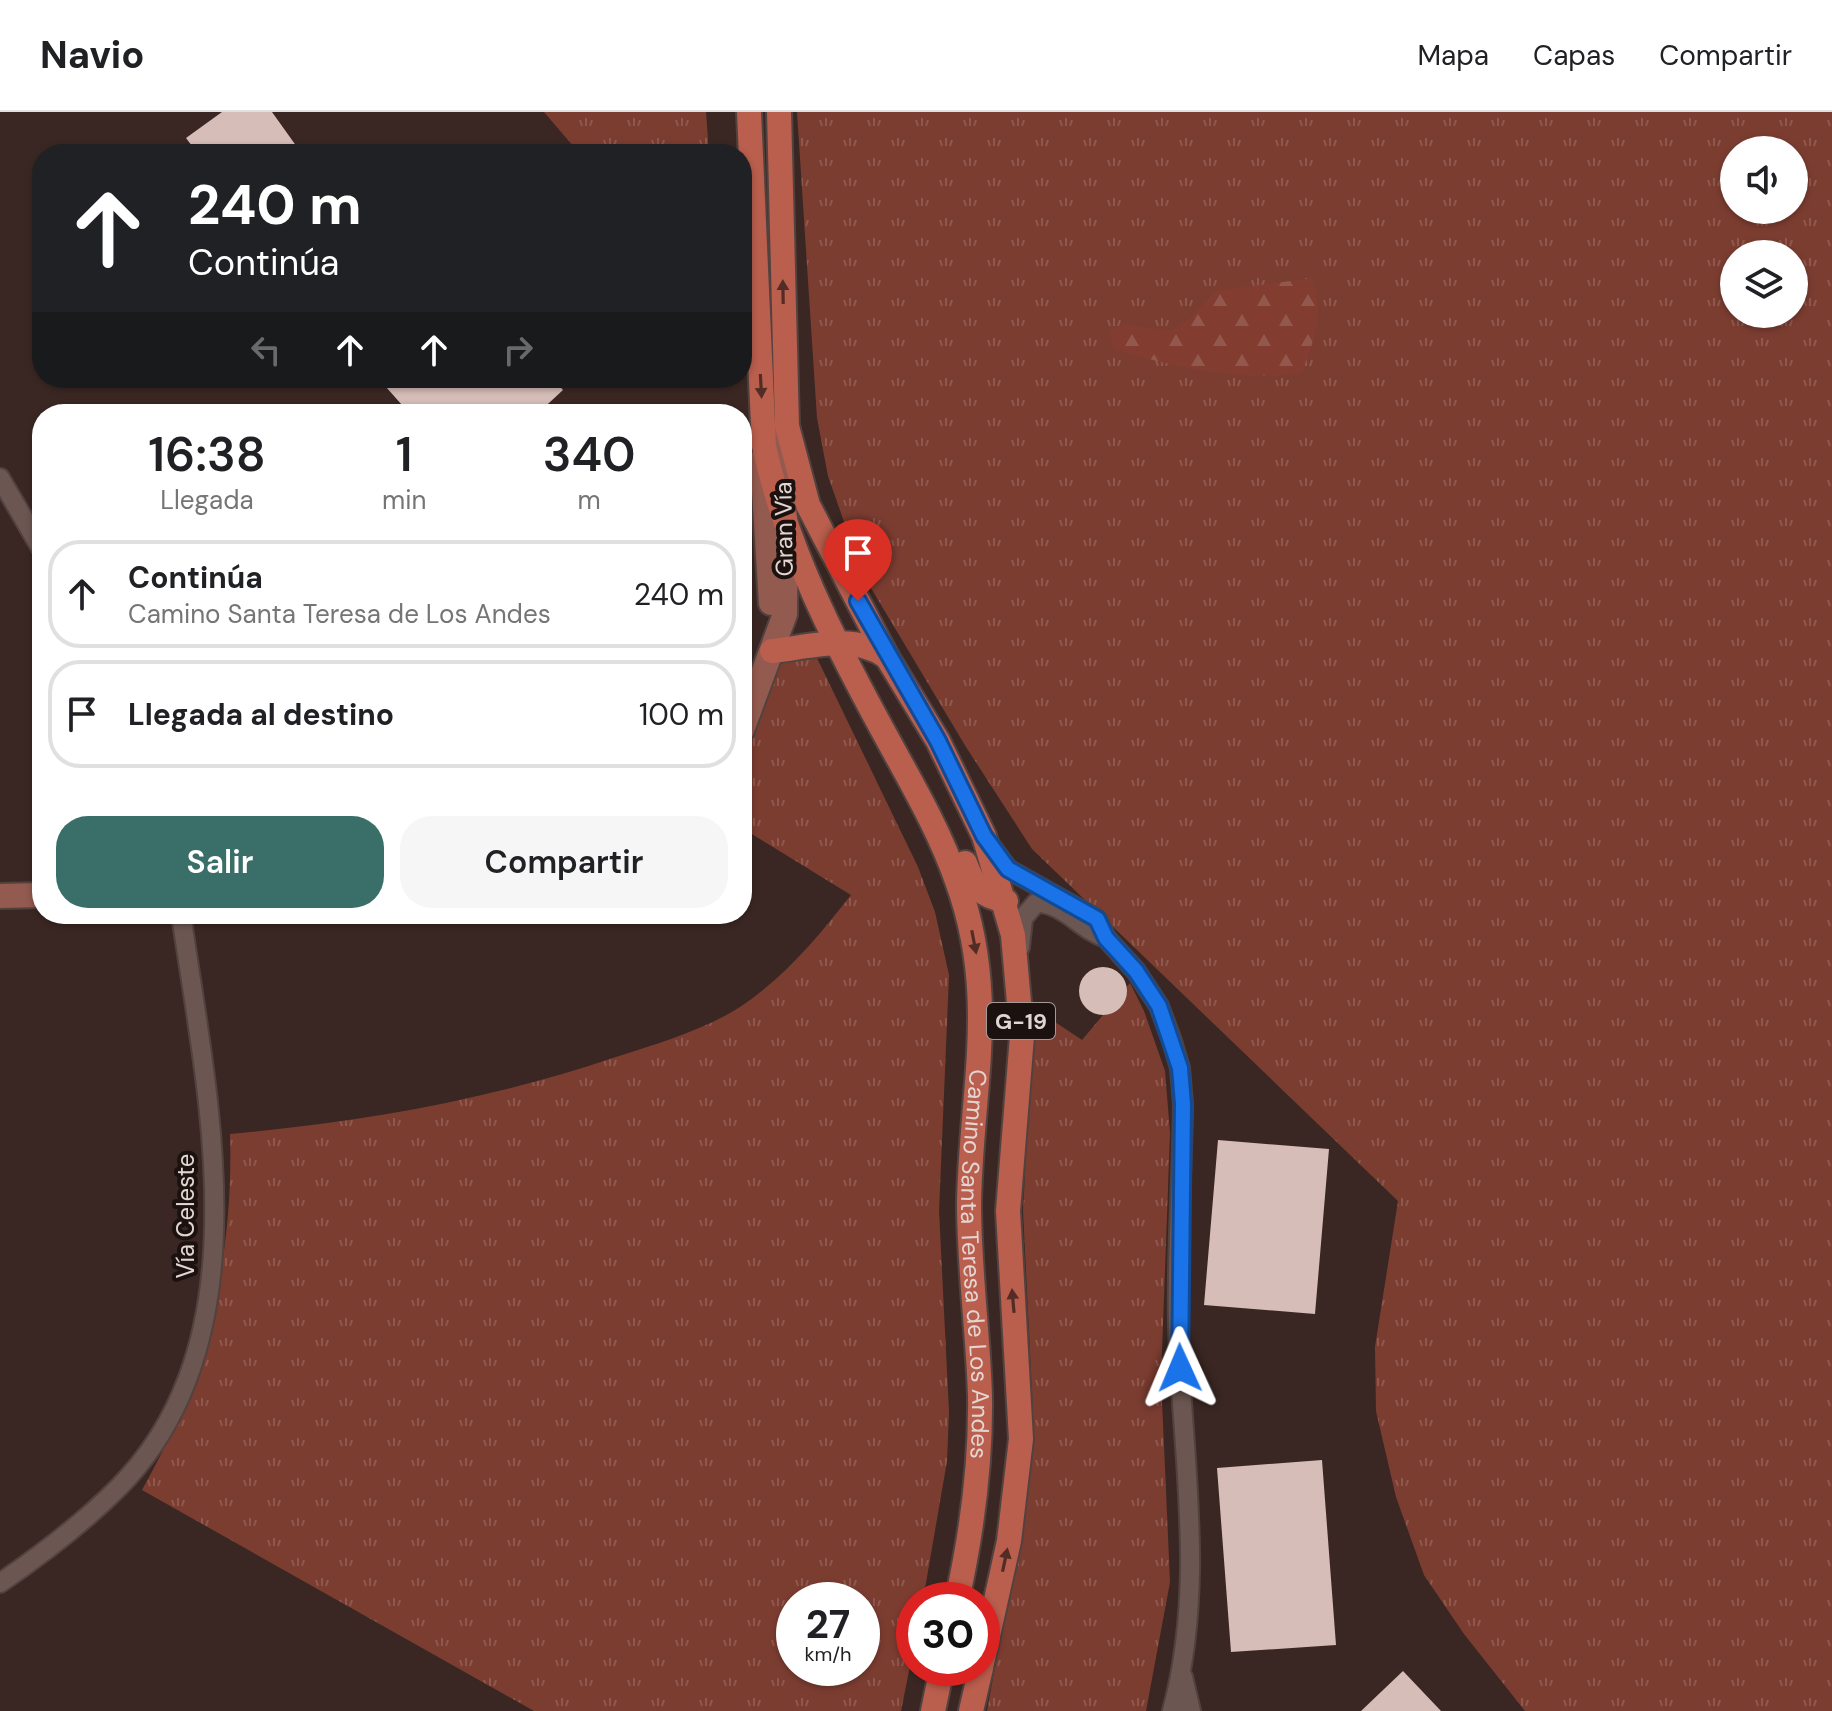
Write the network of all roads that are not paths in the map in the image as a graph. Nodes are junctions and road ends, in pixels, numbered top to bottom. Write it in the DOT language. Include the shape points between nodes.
graph roads {
  1 [pos="749,112"];
  2 [pos="779,112"];
  3 [pos="750,144"];
  4 [pos="752,179"];
  5 [pos="787,426"];
  6 [pos="764,446"];
  7 [pos="0,478"];
  8 [pos="786,527"];
  9 [pos="32,533"];
  10 [pos="774,641"];
  11 [pos="837,644"];
  12 [pos="887,657"];
  13 [pos="752,702"];
  14 [pos="882,730"];
  15 [pos="984,836"];
  16 [pos="32,895"];
  17 [pos="0,896"];
  18 [pos="1006,901"];
  19 [pos="1057,908"];
  20 [pos="182,924"];
  21 [pos="1106,938"];
  22 [pos="1018,970"];
  23 [pos="960,1582"];
  24 [pos="0,1583"];
  25 [pos="1000,1583"];
  26 [pos="1182,1674"];
  27 [pos="938,1686"];
  28 [pos="977,1686"];
  29 [pos="933,1711"];
  30 [pos="971,1711"];
  31 [pos="1172,1711"];
  32 [pos="1191,1711"];
  1 -- 3 [label="main road, G-19, one-way"];
  5 -- 2 [label="main road, G-19, one-way"];
  4 -- 6 [label="main road, G-19, one-way"];
  5 -- 8 [label="main road, Gran Vía" via="782,485"];
  5 -- 12 [label="main road, Camino Santa Teresa de Los Andes / G-19" via="808,505"];
  6 -- 8 [label="main road, Camino Santa Teresa de Los Andes / G-19"];
  6 -- 10 [label="main road, Gran Vía"];
  7 -- 9 [label="street"];
  8 -- 10 [label="main road, Gran Vía" via="785,614"];
  8 -- 11 [label="main road, Camino Santa Teresa de Los Andes / G-19"];
  10 -- 11 [label="main road"];
  10 -- 13 [label="main road, Gran Vía"];
  11 -- 12 [label="main road" via="864,644"];
  11 -- 14 [label="main road, Camino Santa Teresa de Los Andes / G-19"];
  12 -- 15 [label="main road, Camino Santa Teresa de Los Andes / G-19" via="938,741"];
  14 -- 18 [label="main road" via="931,787 973,886"];
  14 -- 23 [label="main road, Camino Santa Teresa de Los Andes / G-19, one-way" via="935,827 959,884 975,943 981,997 969,1200 980,1444 977,1496"];
  15 -- 18 [label="main road, Camino Santa Teresa de Los Andes / G-19"];
  15 -- 21 [label="street" via="1008,869 1097,919"];
  16 -- 17 [label="main road"];
  18 -- 19 [label="street" via="1042,899"];
  18 -- 22 [label="main road, Camino Santa Teresa de Los Andes / G-19"];
  19 -- 21 [label="street" via="1089,933"];
  19 -- 22 [label="street" via="1036,903 1025,912"];
  20 -- 24 [label="street, Vía Celeste" via="210,1130 214,1243 203,1327 177,1399 119,1488"];
  21 -- 26 [label="street" via="1159,1006 1180,1068 1179,1350 1193,1548"];
  25 -- 22 [label="main road, Camino Santa Teresa de Los Andes / G-19, one-way" via="1020,1468 1008,1211 1022,1036"];
  26 -- 31 [label="street"];
  26 -- 32 [label="street"];
  27 -- 29 [label="main road"];
  28 -- 30 [label="main road, Camino Santa Teresa de Los Andes / G-19"];
}
